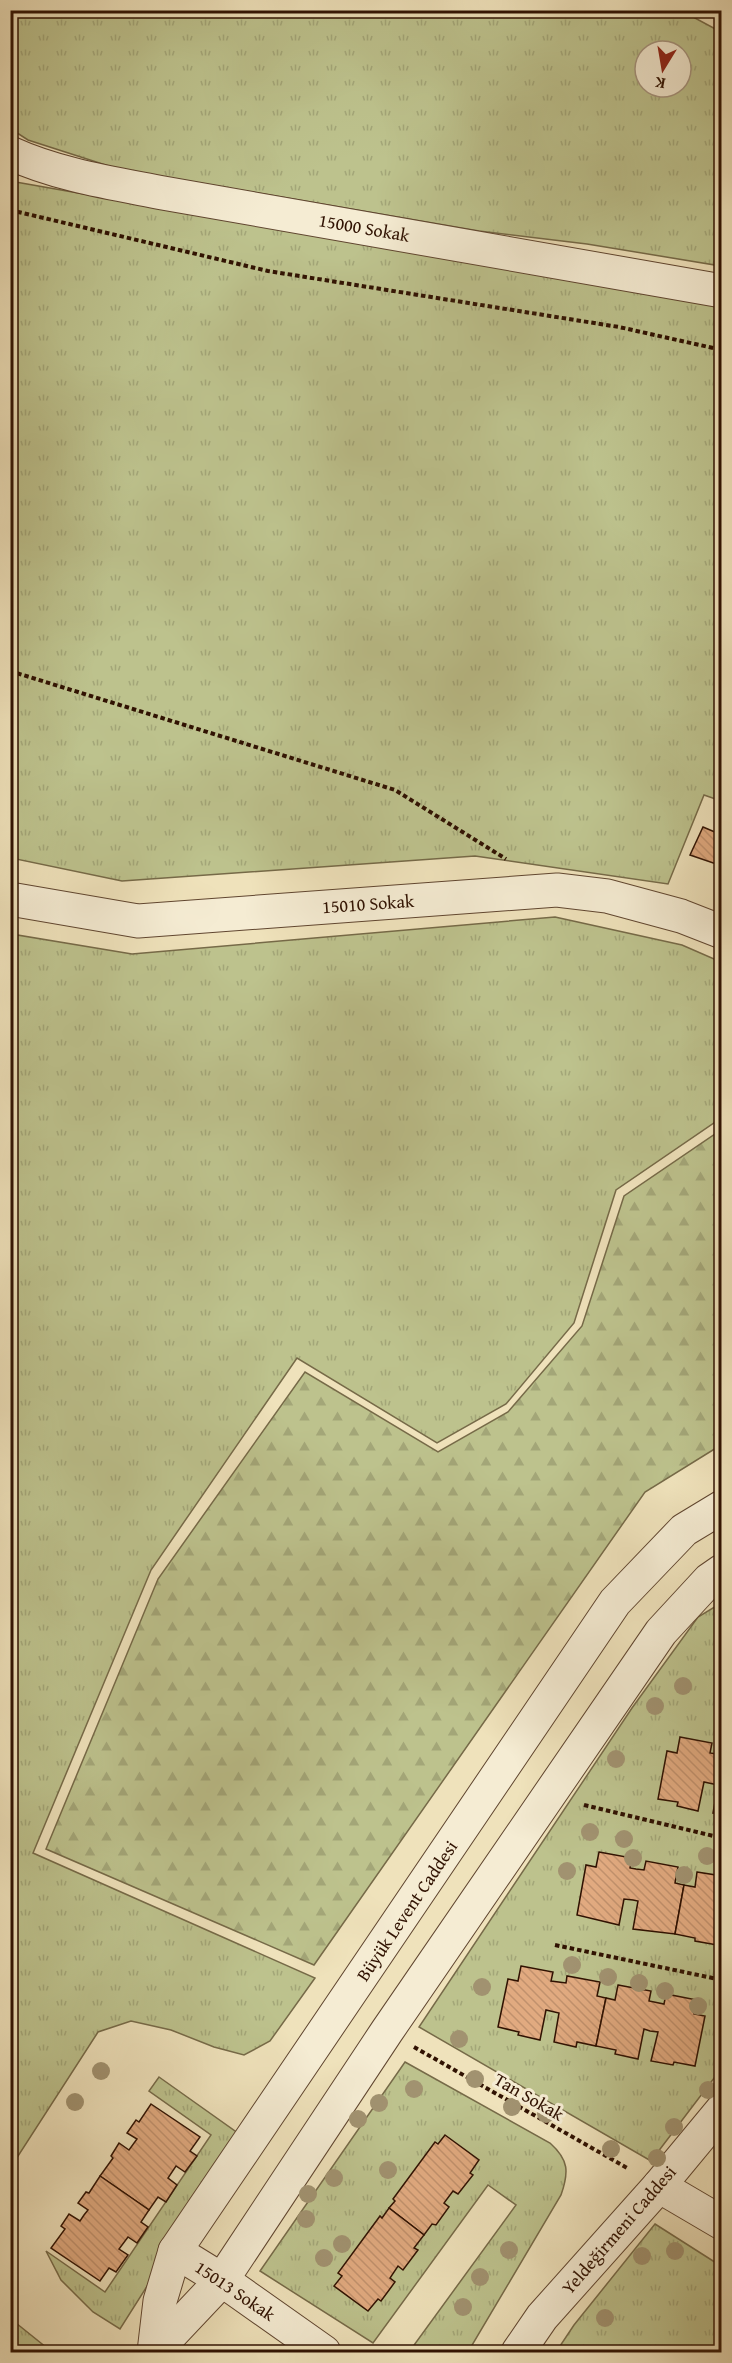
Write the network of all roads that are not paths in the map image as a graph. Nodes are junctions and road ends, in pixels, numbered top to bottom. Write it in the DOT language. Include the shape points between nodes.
graph roads {
  1 [pos="10,153"];
  2 [pos="722,291"];
  3 [pos="10,899"];
  4 [pos="722,932"];
  5 [pos="722,1507"];
  6 [pos="722,1571"];
  7 [pos="722,2110"];
  8 [pos="659,2186"];
  9 [pos="722,2223"];
  10 [pos="175,2251"];
  11 [pos="222,2280"];
  12 [pos="154,2352"];
  13 [pos="324,2352"];
  14 [pos="518,2352"];
  1 -- 2 [label="street, 15000 Sokak" via="103,182"];
  3 -- 4 [label="street, 15010 Sokak" via="138,921 557,890 607,896 681,916"];
  5 -- 10 [label="street, Büyük Levent Caddesi" via="684,1530 615,1602"];
  6 -- 11 [label="street, Büyük Levent Caddesi" via="661,1632 387,2031"];
  7 -- 8 [label="street, Yeldeğirmeni Caddesi"];
  8 -- 9 [label="street"];
  8 -- 14 [label="street, Yeldeğirmeni Caddesi" via="542,2317"];
  10 -- 11 [label="street, 15013 Sokak"];
  10 -- 12 [label="street, Büyük Levent Caddesi" via="160,2301"];
  11 -- 12 [label="street, Büyük Levent Caddesi"];
  11 -- 13 [label="street, 15013 Sokak"];
}
